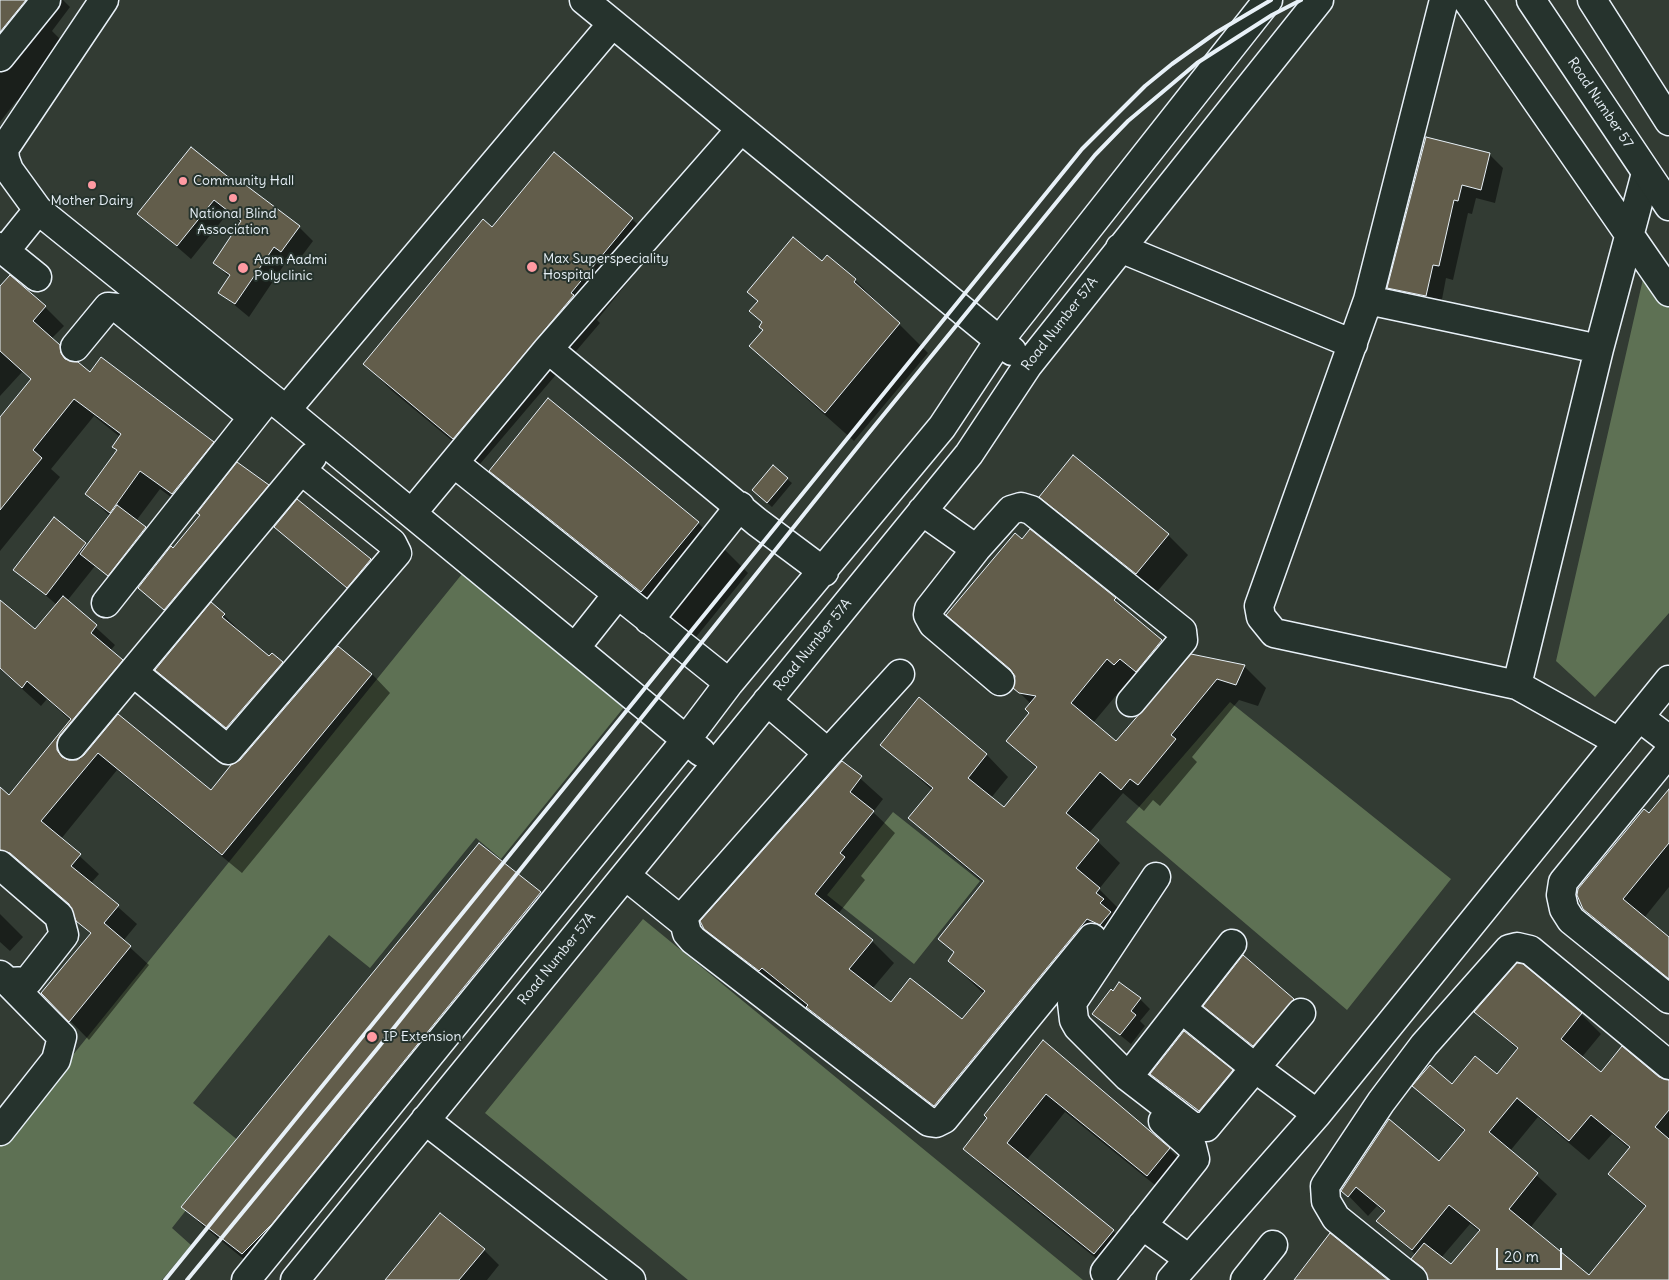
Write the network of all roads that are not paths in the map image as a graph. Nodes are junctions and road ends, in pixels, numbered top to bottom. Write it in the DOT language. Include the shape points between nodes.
graph roads {
  1 [pos="46,0"];
  2 [pos="104,0"];
  3 [pos="584,0"];
  4 [pos="1268,0"];
  5 [pos="1319,0"];
  6 [pos="1444,0"];
  7 [pos="1466,0"];
  8 [pos="1532,0"];
  9 [pos="1592,0"];
  10 [pos="612,24"];
  11 [pos="0,57"];
  12 [pos="1669,121"];
  13 [pos="741,129"];
  14 [pos="1646,173"];
  15 [pos="1669,206"];
  16 [pos="38,210"];
  17 [pos="1631,234"];
  18 [pos="1120,248"];
  19 [pos="2,249"];
  20 [pos="37,277"];
  21 [pos="1669,292"];
  22 [pos="1368,300"];
  23 [pos="999,341"];
  24 [pos="1352,344"];
  25 [pos="75,347"];
  26 [pos="548,349"];
  27 [pos="1599,349"];
  28 [pos="1028,365"];
  29 [pos="269,408"];
  30 [pos="324,442"];
  31 [pos="454,463"];
  32 [pos="301,470"];
  33 [pos="740,506"];
  34 [pos="922,511"];
  35 [pos="412,513"];
  36 [pos="976,549"];
  37 [pos="824,572"];
  38 [pos="617,595"];
  39 [pos="106,603"];
  40 [pos="649,620"];
  41 [pos="576,648"];
  42 [pos="133,672"];
  43 [pos="900,674"];
  44 [pos="1669,680"];
  45 [pos="1000,681"];
  46 [pos="729,683"];
  47 [pos="1516,685"];
  48 [pos="768,701"];
  49 [pos="1131,702"];
  50 [pos="1639,717"];
  51 [pos="686,740"];
  52 [pos="1669,740"];
  53 [pos="1619,742"];
  54 [pos="72,745"];
  55 [pos="1669,752"];
  56 [pos="828,753"];
  57 [pos="716,764"];
  58 [pos="0,865"];
  59 [pos="626,876"];
  60 [pos="1156,877"];
  61 [pos="683,922"];
  62 [pos="1092,938"];
  63 [pos="1232,944"];
  64 [pos="4,978"];
  65 [pos="1669,999"];
  66 [pos="1182,1009"];
  67 [pos="1301,1013"];
  68 [pos="1392,1021"];
  69 [pos="1058,1030"];
  70 [pos="1424,1045"];
  71 [pos="1669,1065"];
  72 [pos="1255,1068"];
  73 [pos="1128,1077"];
  74 [pos="1317,1114"];
  75 [pos="425,1120"];
  76 [pos="0,1131"];
  77 [pos="1142,1225"];
  78 [pos="1273,1246"];
  79 [pos="1189,1259"];
  80 [pos="1105,1272"];
  81 [pos="246,1280"];
  82 [pos="295,1280"];
  83 [pos="631,1280"];
  84 [pos="1171,1280"];
  85 [pos="1245,1280"];
  86 [pos="1413,1280"];
  1 -- 11 [label="street"];
  2 -- 16 [label="street" via="4,149 9,170"];
  3 -- 10 [label="street"];
  4 -- 23 [label="street"];
  5 -- 18 [label="street, Road Number 57A"];
  6 -- 22 [label="street"];
  7 -- 17 [label="street"];
  8 -- 14 [label="street, Road Number 57"];
  9 -- 12 [label="street"];
  10 -- 13 [label="street"];
  10 -- 29 [label="street"];
  13 -- 23 [label="street"];
  13 -- 26 [label="street"];
  14 -- 15 [label="street, Road Number 57"];
  14 -- 17 [label="street"];
  16 -- 19 [label="street"];
  16 -- 29 [label="street"];
  17 -- 21 [label="street"];
  17 -- 27 [label="street"];
  18 -- 24 [label="street"];
  18 -- 28 [label="street, Road Number 57A"];
  19 -- 20 [label="street"];
  22 -- 24 [label="street"];
  22 -- 27 [label="street"];
  23 -- 28 [label="street"];
  23 -- 37 [label="street" via="942,427"];
  24 -- 47 [label="street" via="1259,606 1261,617 1274,632"];
  25 -- 29 [label="street" via="108,307 118,308"];
  26 -- 31 [label="street"];
  26 -- 33 [label="street"];
  27 -- 47 [label="street"];
  28 -- 34 [label="street, Road Number 57A" via="969,454"];
  29 -- 30 [label="street"];
  29 -- 39 [label="street"];
  30 -- 32 [label="street"];
  30 -- 35 [label="street"];
  31 -- 35 [label="street"];
  31 -- 38 [label="street"];
  32 -- 42 [label="street"];
  32 -- 42 [label="street" via="392,543 396,553 228,750"];
  33 -- 37 [label="street"];
  33 -- 40 [label="street"];
  34 -- 36 [label="street"];
  34 -- 48 [label="street, Road Number 57A"];
  35 -- 41 [label="street"];
  36 -- 45 [label="street" via="929,609 928,615 933,624"];
  36 -- 49 [label="street" via="1011,510 1021,507 1031,510 1177,625 1183,640"];
  37 -- 46 [label="street"];
  38 -- 40 [label="street"];
  38 -- 41 [label="street"];
  40 -- 46 [label="street"];
  41 -- 51 [label="street"];
  42 -- 54 [label="street"];
  43 -- 56 [label="street"];
  44 -- 50 [label="street"];
  46 -- 51 [label="street"];
  47 -- 53 [label="street"];
  48 -- 56 [label="street"];
  48 -- 57 [label="street, Road Number 57A"];
  50 -- 52 [label="street"];
  50 -- 53 [label="street"];
  51 -- 57 [label="street"];
  51 -- 81 [label="street"];
  53 -- 68 [label="street"];
  55 -- 65 [label="street" via="1563,882 1561,895 1571,920"];
  56 -- 61 [label="street" via="683,917"];
  57 -- 59 [label="street, Road Number 57A"];
  58 -- 64 [label="street" via="59,916 64,935 28,981"];
  59 -- 61 [label="street"];
  59 -- 75 [label="street, Road Number 57A"];
  60 -- 73 [label="street" via="1072,1003 1078,1028"];
  61 -- 62 [label="street" via="693,940 929,1122 944,1119"];
  63 -- 66 [label="street"];
  64 -- 76 [label="street" via="62,1037 56,1060"];
  66 -- 72 [label="street"];
  66 -- 73 [label="street"];
  67 -- 72 [label="street"];
  68 -- 70 [label="street"];
  68 -- 74 [label="street"];
  69 -- 77 [label="street" via="1195,1152 1195,1159"];
  70 -- 71 [label="street" via="1509,949 1524,947"];
  70 -- 86 [label="street" via="1325,1186 1326,1201 1336,1218"];
  72 -- 73 [label="street" via="1201,1129 1193,1127"];
  72 -- 74 [label="street"];
  74 -- 79 [label="street"];
  75 -- 82 [label="street, Road Number 57A"];
  75 -- 83 [label="street"];
  77 -- 79 [label="street"];
  77 -- 80 [label="street"];
  78 -- 85 [label="street"];
  79 -- 84 [label="street"];
}
